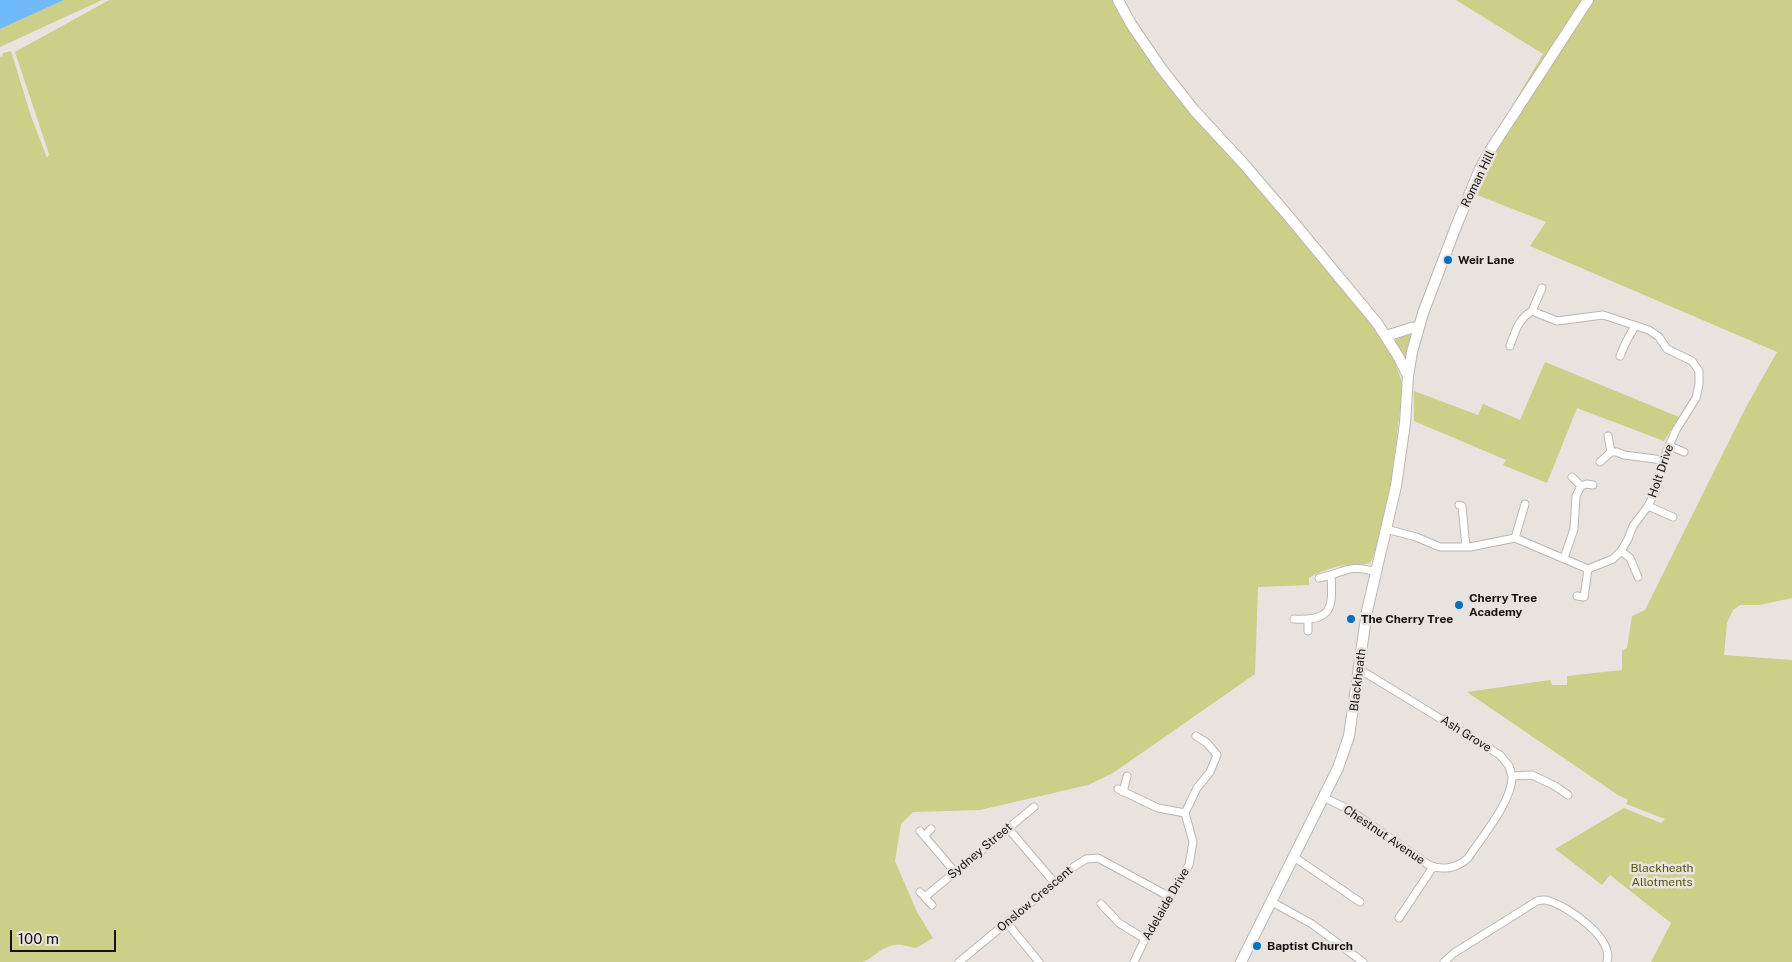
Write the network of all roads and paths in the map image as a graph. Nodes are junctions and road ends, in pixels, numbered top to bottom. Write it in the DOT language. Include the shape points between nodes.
graph roads {
  1 [pos="1118,0"];
  2 [pos="1588,0"];
  3 [pos="1542,288"];
  4 [pos="1532,311"];
  5 [pos="1635,326"];
  6 [pos="1419,327"];
  7 [pos="1386,336"];
  8 [pos="1510,346"];
  9 [pos="1620,356"];
  10 [pos="1408,376"];
  11 [pos="1608,436"];
  12 [pos="1669,446"];
  13 [pos="1611,452"];
  14 [pos="1684,452"];
  15 [pos="1662,460"];
  16 [pos="1600,462"];
  17 [pos="1572,477"];
  18 [pos="1593,484"];
  19 [pos="1581,486"];
  20 [pos="1525,504"];
  21 [pos="1462,506"];
  22 [pos="1648,506"];
  23 [pos="1673,517"];
  24 [pos="1386,529"];
  25 [pos="1515,538"];
  26 [pos="1466,547"];
  27 [pos="1620,551"];
  28 [pos="1564,558"];
  29 [pos="1588,569"];
  30 [pos="1376,572"];
  31 [pos="1331,575"];
  32 [pos="1638,577"];
  33 [pos="1319,578"];
  34 [pos="1578,596"];
  35 [pos="1294,619"];
  36 [pos="1308,620"];
  37 [pos="1308,631"];
  38 [pos="1359,669"];
  39 [pos="1199,740"];
  40 [pos="1127,776"];
  41 [pos="1512,776"];
  42 [pos="1568,795"];
  43 [pos="1323,798"];
  44 [pos="1034,807"];
  45 [pos="1184,814"];
  46 [pos="1008,828"];
  47 [pos="931,829"];
  48 [pos="1294,857"];
  49 [pos="1433,867"];
  50 [pos="955,872"];
  51 [pos="1054,882"];
  52 [pos="1170,897"];
  53 [pos="1272,902"];
  54 [pos="1360,902"];
  55 [pos="1101,904"];
  56 [pos="932,905"];
  57 [pos="1399,918"];
  58 [pos="1007,923"];
  59 [pos="1146,939"];
  60 [pos="1037,959"];
  61 [pos="959,962"];
  62 [pos="1028,962"];
  63 [pos="1134,962"];
  64 [pos="1241,962"];
  65 [pos="1363,962"];
  66 [pos="1444,962"];
  67 [pos="1607,962"];
  1 -- 7 [label="main road" via="1131,24 1194,110 1244,163"];
  2 -- 6 [label="main road, Roman Hill" via="1480,169"];
  3 -- 4 [label="street"];
  4 -- 5 [label="street, Holt Drive" via="1556,321 1602,315"];
  4 -- 8 [label="street" via="1517,325"];
  5 -- 9 [label="street"];
  5 -- 12 [label="street, Holt Drive" via="1649,330 1668,349 1692,360 1699,371 1696,398"];
  6 -- 7 [label="main road"];
  6 -- 10 [label="main road, Roman Hill"];
  7 -- 10 [label="main road"];
  10 -- 24 [label="main road, Blackheath" via="1404,432"];
  11 -- 13 [label="street"];
  12 -- 14 [label="street"];
  12 -- 15 [label="street, Holt Drive"];
  13 -- 15 [label="street"];
  13 -- 16 [label="street"];
  15 -- 22 [label="street, Holt Drive"];
  17 -- 19 [label="street"];
  18 -- 19 [label="street"];
  19 -- 28 [label="street" via="1576,496 1574,529"];
  20 -- 25 [label="street"];
  21 -- 26 [label="street"];
  22 -- 23 [label="street"];
  22 -- 27 [label="street, Holt Drive"];
  24 -- 26 [label="street" via="1416,536 1440,547"];
  24 -- 30 [label="main road, Blackheath"];
  25 -- 26 [label="street"];
  25 -- 28 [label="street"];
  27 -- 29 [label="street, Holt Drive" via="1614,559"];
  27 -- 32 [label="street" via="1630,558"];
  28 -- 29 [label="street"];
  29 -- 34 [label="street" via="1584,597"];
  30 -- 31 [label="street" via="1346,568"];
  30 -- 38 [label="main road, Blackheath"];
  31 -- 33 [label="street"];
  31 -- 36 [label="street" via="1330,606 1322,616"];
  35 -- 36 [label="street"];
  36 -- 37 [label="street"];
  38 -- 41 [label="street, Ash Grove" via="1500,755"];
  38 -- 43 [label="main road, Blackheath" via="1349,736"];
  39 -- 45 [label="street" via="1217,755"];
  40 -- 45 [label="street" via="1121,790 1158,808"];
  41 -- 42 [label="street" via="1532,775"];
  41 -- 49 [label="street, Chestnut Avenue" via="1506,800 1468,858 1451,868"];
  43 -- 48 [label="main road, Blackheath"];
  43 -- 49 [label="street, Chestnut Avenue" via="1348,809"];
  44 -- 46 [label="street, Sydney Street"];
  45 -- 52 [label="street, Adelaide Drive" via="1193,842 1189,864"];
  46 -- 50 [label="street, Sydney Street"];
  46 -- 51 [label="street"];
  47 -- 50 [label="street" via="922,834"];
  48 -- 53 [label="main road, Blackheath"];
  48 -- 54 [label="street"];
  49 -- 57 [label="street" via="1401,908"];
  50 -- 56 [label="street, Sydney Street" via="923,894"];
  51 -- 52 [label="street, Onslow Crescent" via="1081,862 1098,858"];
  51 -- 58 [label="street, Onslow Crescent"];
  52 -- 59 [label="street, Adelaide Drive"];
  53 -- 64 [label="main road, Blackheath"];
  53 -- 65 [label="street" via="1320,928"];
  55 -- 59 [label="street" via="1119,923"];
  58 -- 60 [label="street"];
  58 -- 61 [label="street, Onslow Crescent"];
  59 -- 63 [label="street, Adelaide Drive"];
  60 -- 62 [label="street"];
  66 -- 67 [label="street" via="1537,901 1547,900 1567,909 1592,928 1600,937"];
}
